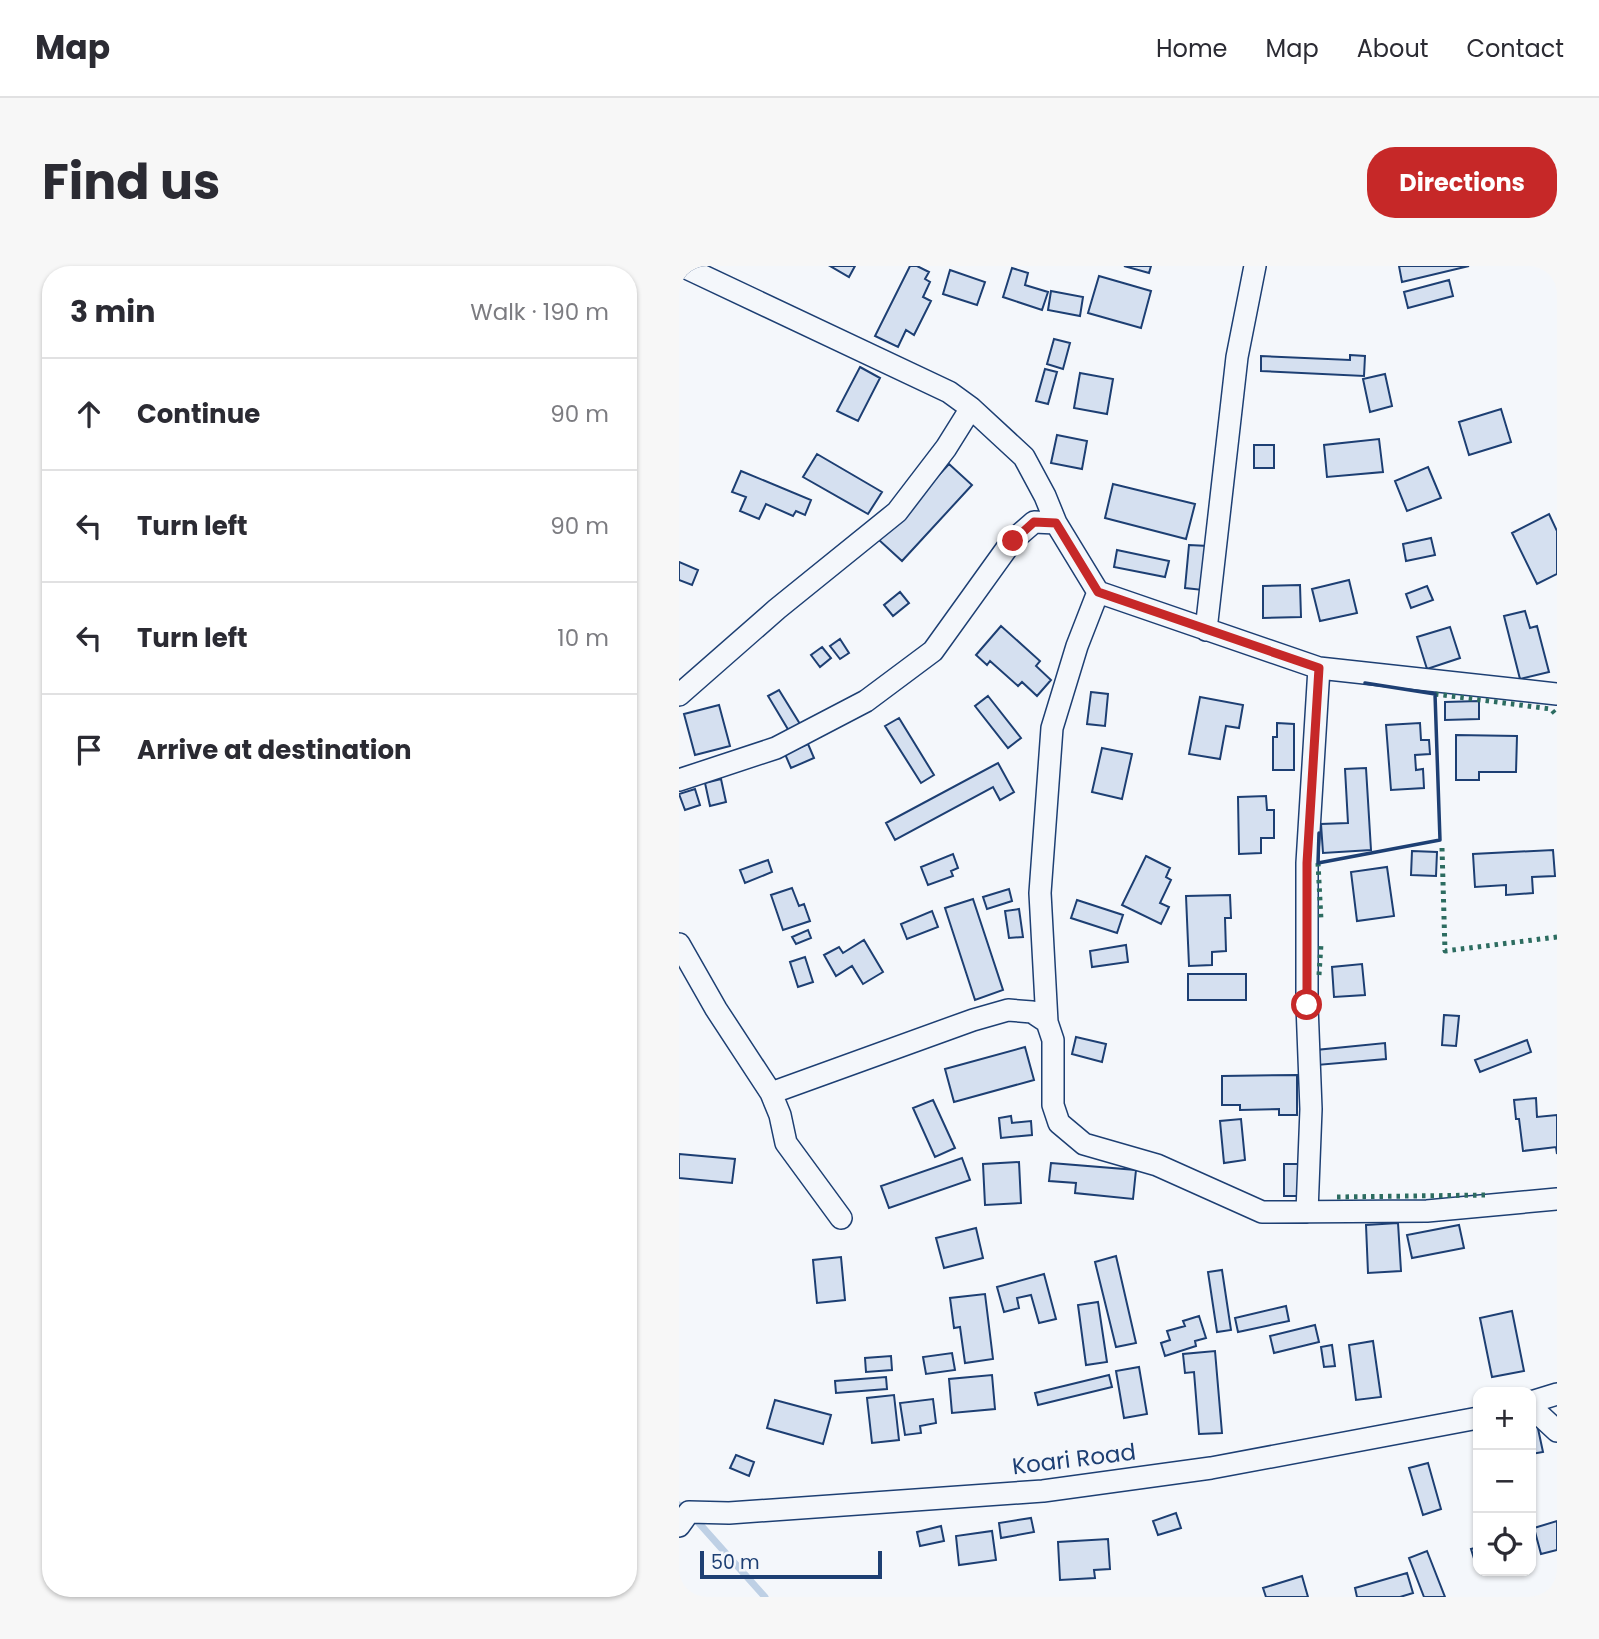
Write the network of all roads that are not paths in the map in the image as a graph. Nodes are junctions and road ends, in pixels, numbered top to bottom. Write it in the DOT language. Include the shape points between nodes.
graph roads {
  1 [pos="682,266"];
  2 [pos="1255,266"];
  3 [pos="971,408"];
  4 [pos="1056,523"];
  5 [pos="1098,592"];
  6 [pos="1206,630"];
  7 [pos="1319,668"];
  8 [pos="1557,694"];
  9 [pos="679,695"];
  10 [pos="679,780"];
  11 [pos="679,944"];
  12 [pos="1047,1022"];
  13 [pos="771,1093"];
  14 [pos="1557,1199"];
  15 [pos="1307,1212"];
  16 [pos="841,1218"];
  17 [pos="1557,1394"];
  18 [pos="1536,1403"];
  19 [pos="1536,1410"];
  20 [pos="1473,1419"];
  21 [pos="1557,1431"];
  22 [pos="679,1526"];
  1 -- 3 [label="street" via="949,392"];
  2 -- 6 [label="street" via="1237,357"];
  3 -- 4 [label="street" via="1024,457"];
  3 -- 9 [label="street" via="897,512"];
  4 -- 5 [label="street"];
  4 -- 10 [label="street" via="1034,522 1013,541 933,651 866,701 776,748"];
  5 -- 6 [label="street"];
  5 -- 12 [label="street" via="1052,728 1040,893"];
  6 -- 7 [label="street"];
  7 -- 8 [label="street"];
  7 -- 15 [label="street" via="1307,863 1311,1109"];
  11 -- 13 [label="street"];
  12 -- 13 [label="street" via="1032,1012 1008,1010"];
  12 -- 15 [label="street" via="1053,1040 1053,1105 1059,1124 1084,1144 1157,1164 1262,1212"];
  13 -- 16 [label="street" via="786,1143"];
  14 -- 15 [label="street" via="1427,1211"];
  17 -- 18 [label="street"];
  19 -- 21 [label="street"];
  20 -- 22 [label="street, Koari Road" via="1172,1474 1043,1490 689,1512"];
}
